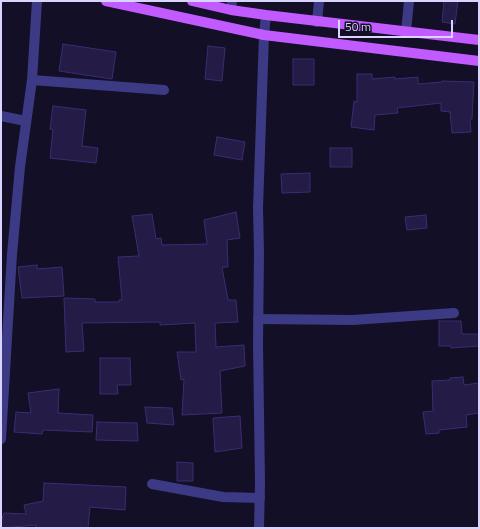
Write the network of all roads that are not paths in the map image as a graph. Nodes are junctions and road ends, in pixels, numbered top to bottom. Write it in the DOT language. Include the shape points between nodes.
graph roads {
  1 [pos="37,1"];
  2 [pos="106,1"];
  3 [pos="192,1"];
  4 [pos="319,1"];
  5 [pos="409,1"];
  6 [pos="231,5"];
  7 [pos="266,15"];
  8 [pos="317,22"];
  9 [pos="406,32"];
  10 [pos="264,35"];
  11 [pos="479,40"];
  12 [pos="479,61"];
  13 [pos="32,80"];
  14 [pos="164,90"];
  15 [pos="1,116"];
  16 [pos="26,121"];
  17 [pos="454,313"];
  18 [pos="258,319"];
  19 [pos="1,439"];
  20 [pos="152,484"];
  21 [pos="260,498"];
  22 [pos="259,528"];
  1 -- 13 [label="street"];
  2 -- 10 [label="main road"];
  3 -- 6 [label="main road"];
  4 -- 8 [label="street"];
  5 -- 9 [label="street"];
  6 -- 7 [label="main road"];
  7 -- 8 [label="main road"];
  7 -- 10 [label="street"];
  8 -- 9 [label="main road"];
  9 -- 11 [label="main road"];
  10 -- 12 [label="main road"];
  10 -- 18 [label="street" via="258,208"];
  13 -- 14 [label="street"];
  13 -- 16 [label="street"];
  15 -- 16 [label="street"];
  16 -- 19 [label="street" via="12,254"];
  17 -- 18 [label="street" via="353,320"];
  18 -- 21 [label="street"];
  20 -- 21 [label="street" via="223,497"];
  21 -- 22 [label="street"];
}
